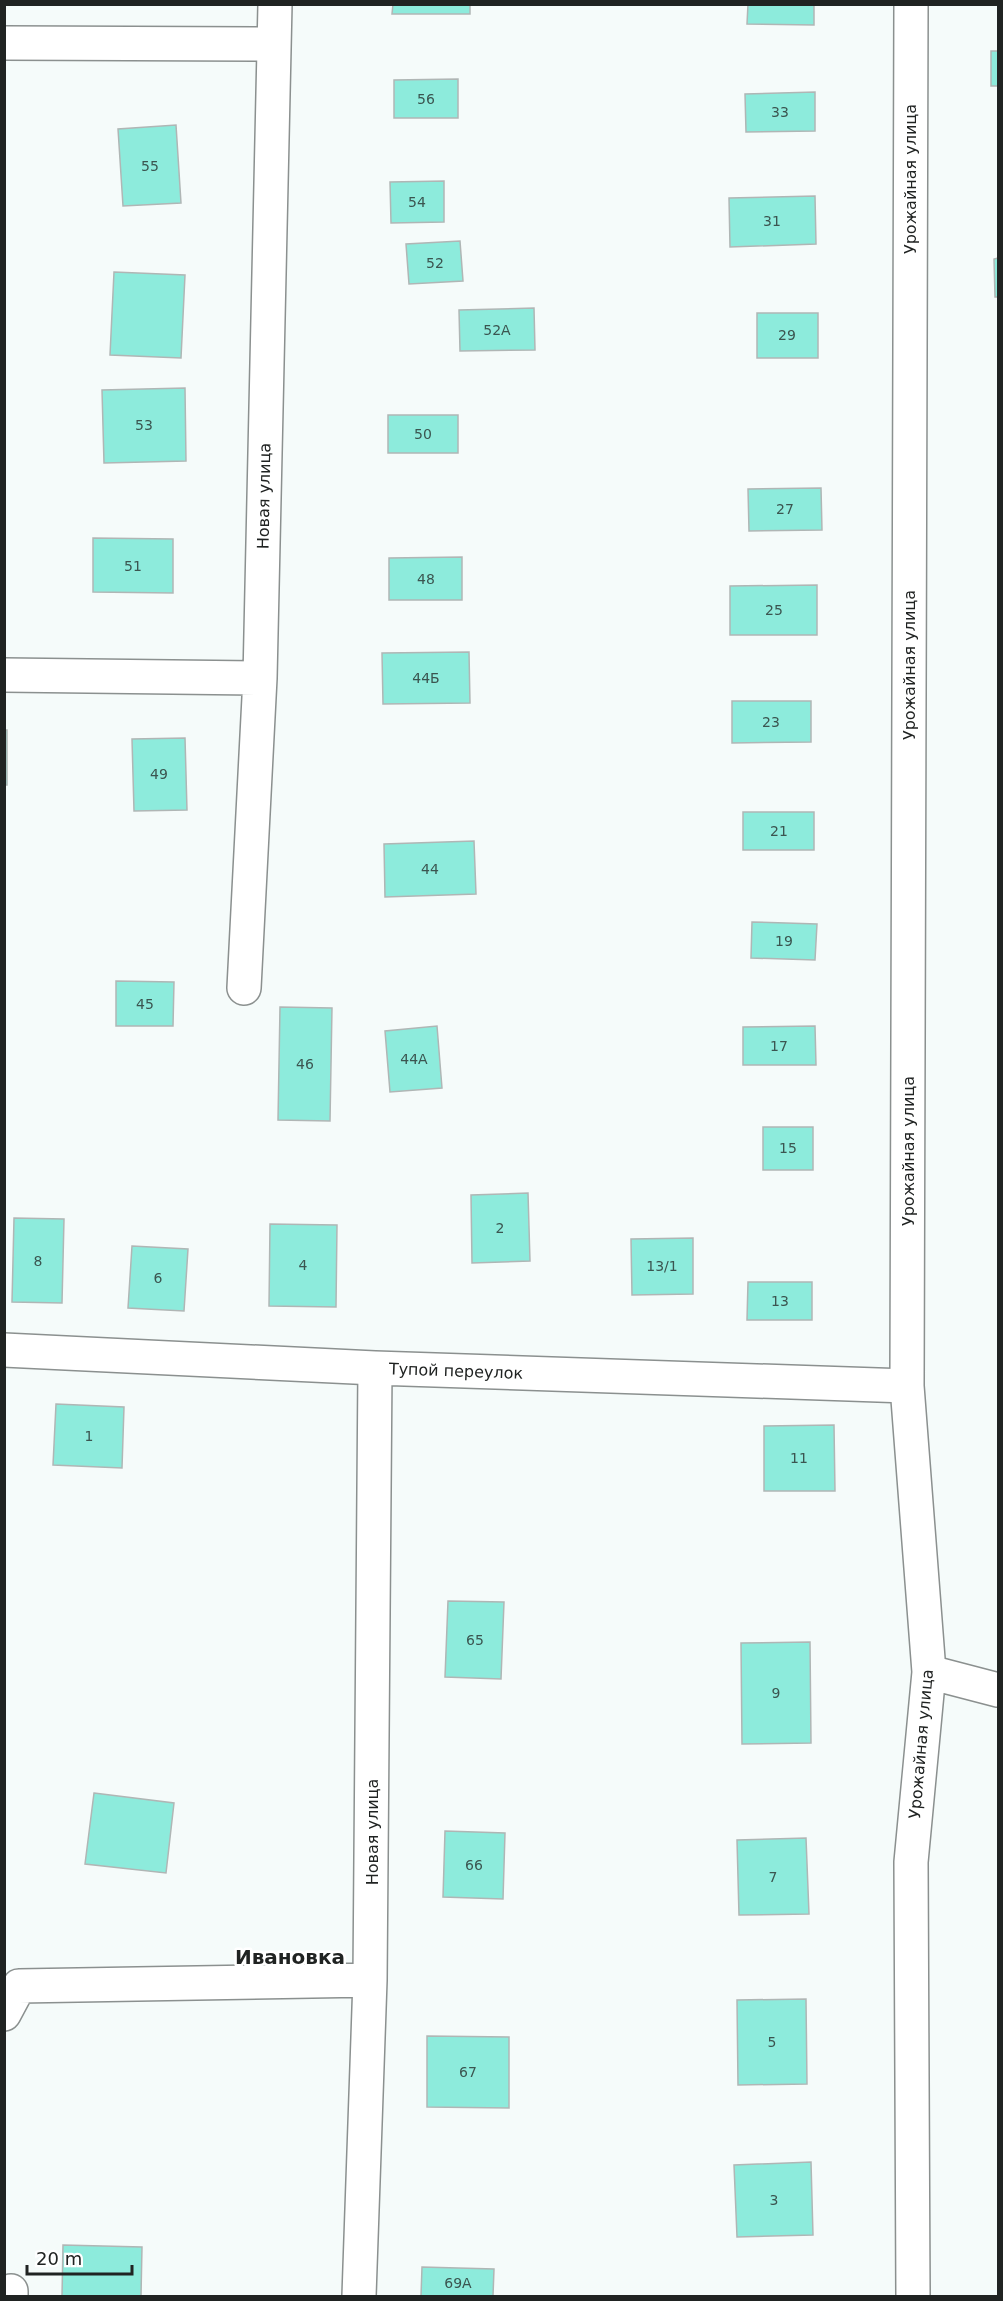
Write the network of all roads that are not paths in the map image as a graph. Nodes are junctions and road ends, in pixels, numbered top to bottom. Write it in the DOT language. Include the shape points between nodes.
graph roads {
  1 [pos="275,4"];
  2 [pos="911,4"];
  3 [pos="4,43"];
  4 [pos="274,44"];
  5 [pos="4,675"];
  6 [pos="260,678"];
  7 [pos="244,987"];
  8 [pos="4,1350"];
  9 [pos="375,1368"];
  10 [pos="907,1386"];
  11 [pos="929,1672"];
  12 [pos="999,1690"];
  13 [pos="370,1980"];
  14 [pos="4,2014"];
  15 [pos="359,2296"];
  16 [pos="913,2296"];
  1 -- 4 [label="street, Новая улица"];
  2 -- 10 [label="street, Урожайная улица"];
  3 -- 4 [label="street"];
  4 -- 6 [label="street, Новая улица"];
  5 -- 6 [label="street"];
  6 -- 7 [label="street, Новая улица"];
  8 -- 9 [label="street, Тупой переулок"];
  9 -- 10 [label="street, Тупой переулок"];
  9 -- 13 [label="street, Новая улица"];
  10 -- 11 [label="street, Урожайная улица"];
  11 -- 12 [label="street"];
  11 -- 16 [label="street, Урожайная улица" via="911,1862"];
  13 -- 14 [label="street" via="19,1986"];
  13 -- 15 [label="street, Новая улица"];
}
